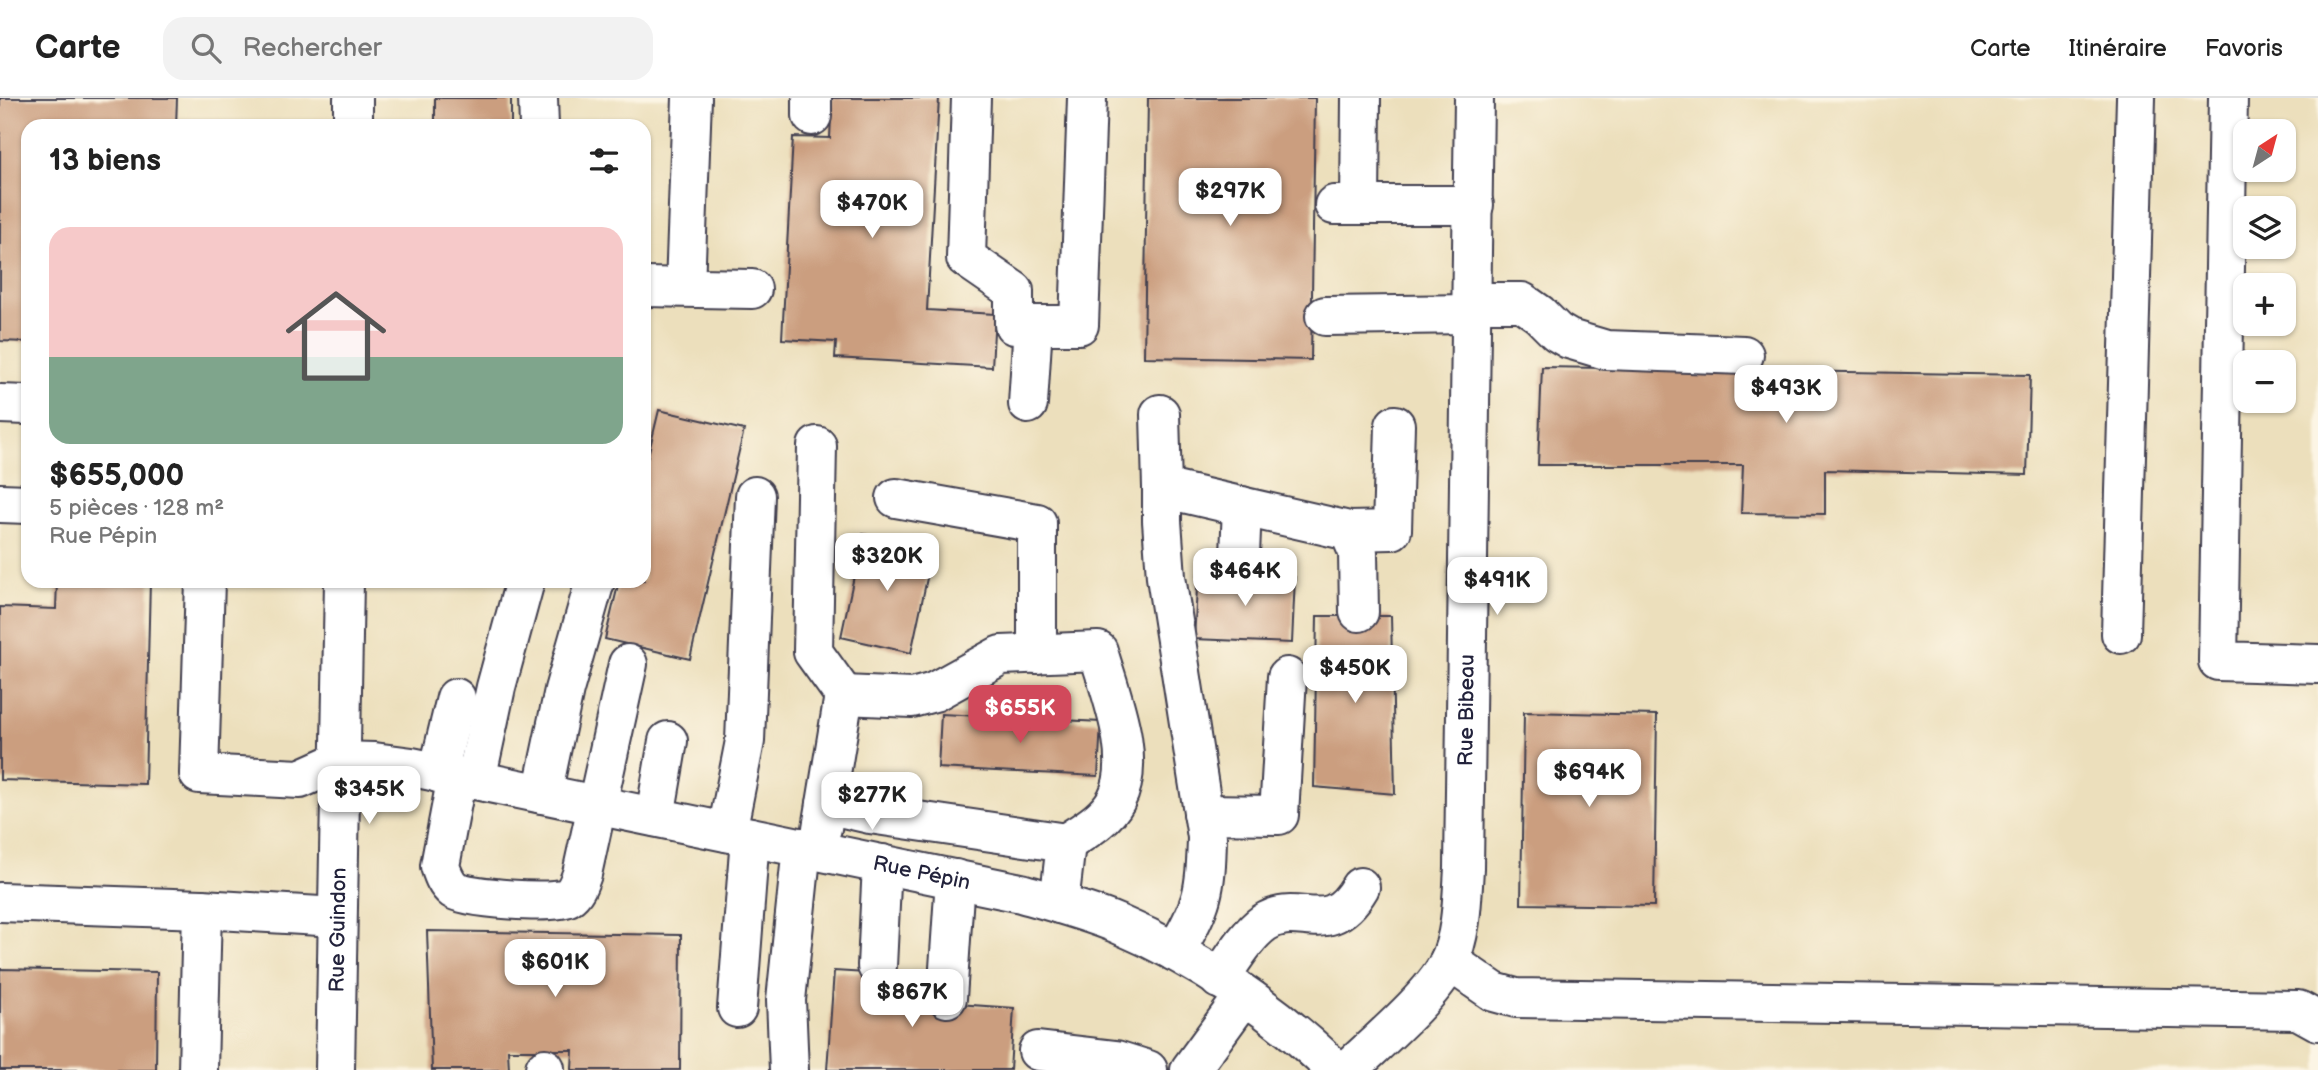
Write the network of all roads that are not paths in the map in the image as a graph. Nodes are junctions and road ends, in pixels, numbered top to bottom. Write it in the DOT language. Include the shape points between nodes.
graph roads {
  1 [pos="353,98"];
  2 [pos="538,98"];
  3 [pos="692,98"];
  4 [pos="971,98"];
  5 [pos="1087,98"];
  6 [pos="1361,98"];
  7 [pos="1474,98"];
  8 [pos="2136,98"];
  9 [pos="2228,98"];
  10 [pos="353,119"];
  11 [pos="539,119"];
  12 [pos="1474,205"];
  13 [pos="651,287"];
  14 [pos="685,287"];
  15 [pos="752,289"];
  16 [pos="1471,308"];
  17 [pos="1325,316"];
  18 [pos="1032,325"];
  19 [pos="1744,355"];
  20 [pos="1028,404"];
  21 [pos="1160,414"];
  22 [pos="1395,425"];
  23 [pos="817,446"];
  24 [pos="1162,488"];
  25 [pos="755,496"];
  26 [pos="896,498"];
  27 [pos="0,503"];
  28 [pos="21,504"];
  29 [pos="1242,506"];
  30 [pos="1349,531"];
  31 [pos="1240,555"];
  32 [pos="205,588"];
  33 [pos="344,588"];
  34 [pos="523,588"];
  35 [pos="593,588"];
  36 [pos="1359,612"];
  37 [pos="2121,634"];
  38 [pos="1037,654"];
  39 [pos="628,664"];
  40 [pos="2318,664"];
  41 [pos="1287,677"];
  42 [pos="844,695"];
  43 [pos="456,698"];
  44 [pos="668,741"];
  45 [pos="340,761"];
  46 [pos="457,776"];
  47 [pos="542,794"];
  48 [pos="826,804"];
  49 [pos="597,805"];
  50 [pos="1203,814"];
  51 [pos="655,817"];
  52 [pos="738,834"];
  53 [pos="1066,843"];
  54 [pos="810,849"];
  55 [pos="882,864"];
  56 [pos="955,879"];
  57 [pos="1360,887"];
  58 [pos="0,902"];
  59 [pos="1059,904"];
  60 [pos="202,909"];
  61 [pos="337,916"];
  62 [pos="1175,952"];
  63 [pos="1449,961"];
  64 [pos="877,966"];
  65 [pos="1232,988"];
  66 [pos="947,998"];
  67 [pos="737,1008"];
  68 [pos="2318,1021"];
  69 [pos="1038,1051"];
  70 [pos="198,1070"];
  71 [pos="335,1070"];
  72 [pos="789,1070"];
  73 [pos="1148,1070"];
  74 [pos="1190,1070"];
  75 [pos="1336,1070"];
  76 [pos="1348,1070"];
  1 -- 10 [label="street"];
  2 -- 11 [label="street"];
  3 -- 14 [label="street"];
  4 -- 18 [label="street" via="966,258 1014,291 1014,325"];
  5 -- 18 [label="street" via="1079,325"];
  6 -- 12 [label="street" via="1347,205"];
  7 -- 12 [label="street, Rue Bibeau"];
  8 -- 37 [label="street"];
  9 -- 40 [label="street" via="2218,661"];
  12 -- 16 [label="street, Rue Bibeau"];
  13 -- 14 [label="street"];
  14 -- 15 [label="street"];
  16 -- 17 [label="street"];
  16 -- 19 [label="street" via="1521,302 1556,332 1606,350"];
  16 -- 63 [label="street, Rue Bibeau" via="1464,868 1460,920"];
  18 -- 20 [label="street"];
  21 -- 24 [label="street"];
  22 -- 30 [label="street" via="1392,530"];
  23 -- 42 [label="street" via="813,652"];
  24 -- 29 [label="street"];
  24 -- 50 [label="street" via="1166,577"];
  25 -- 52 [label="street"];
  26 -- 38 [label="street" via="1037,523"];
  27 -- 28 [label="street"];
  29 -- 30 [label="street"];
  29 -- 31 [label="street"];
  30 -- 36 [label="street" via="1358,552"];
  32 -- 45 [label="street" via="199,774 300,779"];
  33 -- 45 [label="street, Rue Guindon"];
  34 -- 46 [label="street" via="496,687"];
  35 -- 47 [label="street" via="564,690"];
  38 -- 42 [label="street" via="1001,655 934,692 912,698"];
  38 -- 53 [label="street" via="1098,651 1122,739 1124,762 1116,800 1097,822"];
  39 -- 49 [label="street"];
  41 -- 50 [label="street" via="1279,815"];
  42 -- 48 [label="street"];
  43 -- 46 [label="street"];
  44 -- 51 [label="street"];
  45 -- 46 [label="street, Rue Pépin"];
  45 -- 61 [label="street, Rue Guindon"];
  46 -- 47 [label="street, Rue Pépin"];
  46 -- 49 [label="street" via="440,866 454,890 467,894 534,901 567,898 582,874"];
  47 -- 49 [label="street, Rue Pépin"];
  48 -- 53 [label="street"];
  48 -- 54 [label="street"];
  49 -- 51 [label="street, Rue Pépin"];
  50 -- 62 [label="street" via="1205,887"];
  51 -- 52 [label="street, Rue Pépin"];
  52 -- 54 [label="street, Rue Pépin"];
  52 -- 67 [label="street"];
  53 -- 59 [label="street"];
  54 -- 55 [label="street, Rue Pépin"];
  54 -- 72 [label="street" via="786,1000"];
  55 -- 56 [label="street, Rue Pépin"];
  55 -- 64 [label="street"];
  56 -- 59 [label="street, Rue Pépin"];
  56 -- 66 [label="street"];
  57 -- 65 [label="street" via="1340,913 1282,916 1265,923 1255,933"];
  58 -- 60 [label="street"];
  59 -- 62 [label="street, Rue Pépin" via="1115,923"];
  60 -- 61 [label="street"];
  60 -- 70 [label="street"];
  61 -- 71 [label="street, Rue Guindon"];
  62 -- 65 [label="street, Rue Pépin"];
  63 -- 68 [label="street" via="1494,992 1516,998 2298,1010"];
  63 -- 76 [label="street, Rue Bibeau" via="1424,995"];
  65 -- 74 [label="street"];
  65 -- 75 [label="street, Rue Pépin" via="1295,1033"];
  69 -- 73 [label="street" via="1116,1060"];
}
